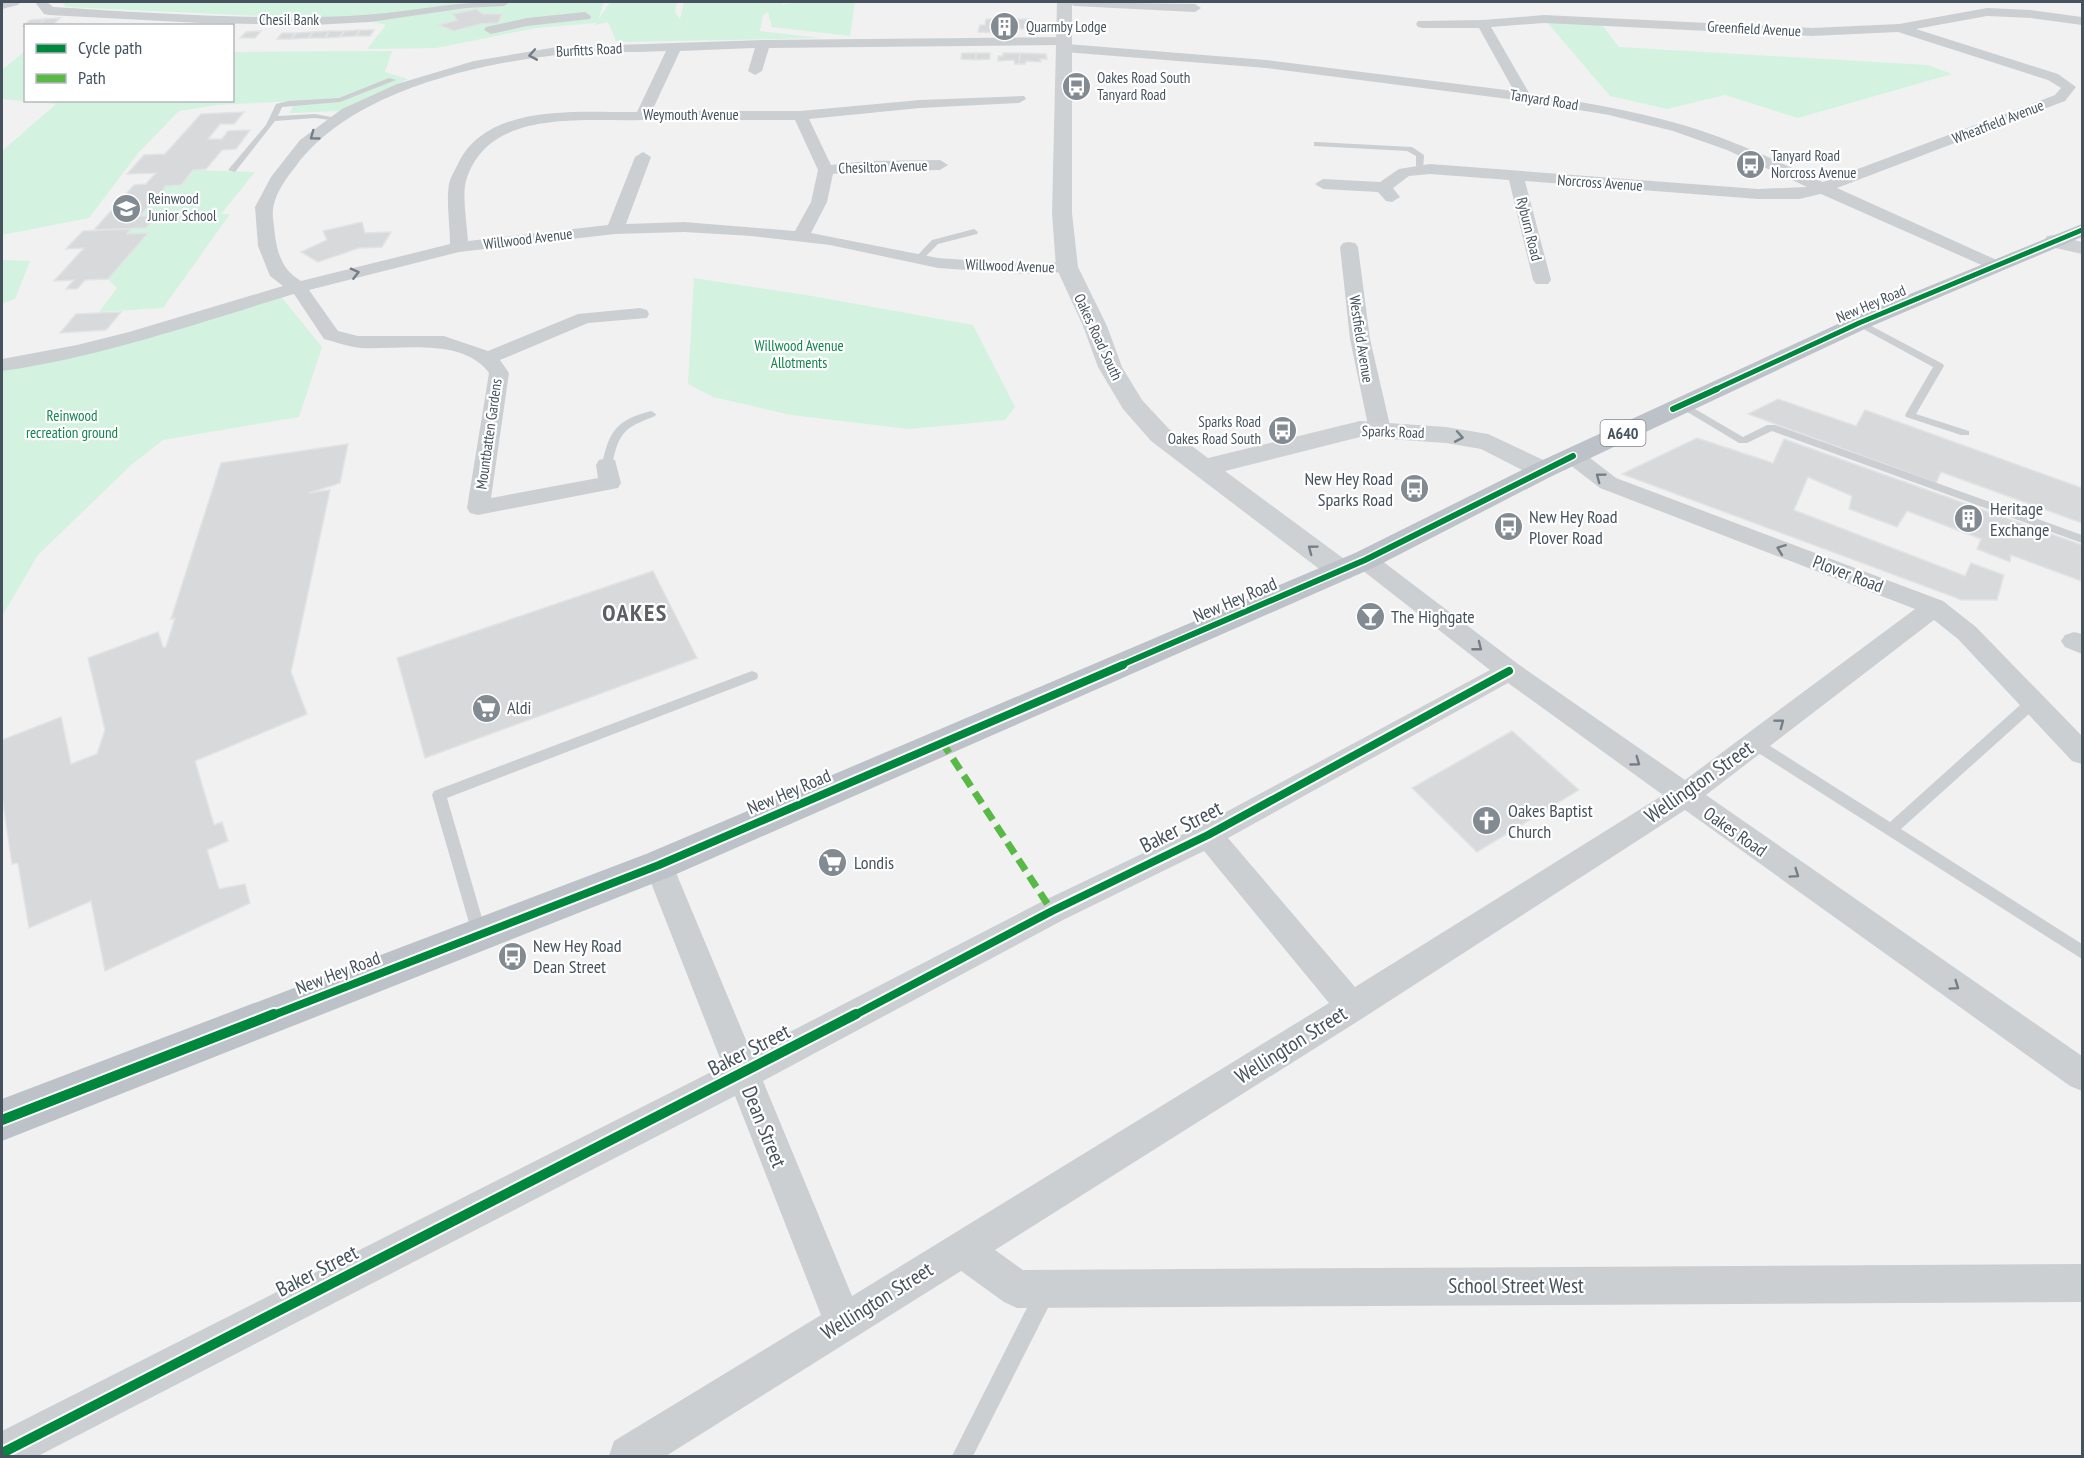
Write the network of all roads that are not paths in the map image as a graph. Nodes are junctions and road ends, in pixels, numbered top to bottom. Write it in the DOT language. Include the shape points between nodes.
graph roads {
  1 [pos="13,2"];
  2 [pos="41,2"];
  3 [pos="504,2"];
  4 [pos="1064,2"];
  5 [pos="1074,2"];
  6 [pos="2,4"];
  7 [pos="538,8"];
  8 [pos="1195,8"];
  9 [pos="1610,8"];
  10 [pos="2030,8"];
  11 [pos="585,16"];
  12 [pos="1622,21"];
  13 [pos="2082,21"];
  14 [pos="527,22"];
  15 [pos="1423,24"];
  16 [pos="1483,24"];
  17 [pos="1899,28"];
  18 [pos="491,30"];
  19 [pos="764,44"];
  20 [pos="1064,44"];
  21 [pos="675,46"];
  22 [pos="755,70"];
  23 [pos="392,80"];
  24 [pos="1524,97"];
  25 [pos="1019,99"];
  26 [pos="800,115"];
  27 [pos="642,116"];
  28 [pos="272,119"];
  29 [pos="338,119"];
  30 [pos="1317,144"];
  31 [pos="643,157"];
  32 [pos="940,165"];
  33 [pos="232,170"];
  34 [pos="826,170"];
  35 [pos="1419,171"];
  36 [pos="1516,177"];
  37 [pos="1323,184"];
  38 [pos="1820,189"];
  39 [pos="615,229"];
  40 [pos="2082,230"];
  41 [pos="974,232"];
  42 [pos="800,237"];
  43 [pos="2055,241"];
  44 [pos="1349,247"];
  45 [pos="459,248"];
  46 [pos="2082,248"];
  47 [pos="918,259"];
  48 [pos="1995,266"];
  49 [pos="1067,267"];
  50 [pos="1542,280"];
  51 [pos="298,287"];
  52 [pos="640,314"];
  53 [pos="1859,323"];
  54 [pos="488,358"];
  55 [pos="2,365"];
  56 [pos="1683,405"];
  57 [pos="651,414"];
  58 [pos="1380,430"];
  59 [pos="1965,433"];
  60 [pos="1573,456"];
  61 [pos="607,465"];
  62 [pos="1204,468"];
  63 [pos="1542,470"];
  64 [pos="2082,539"];
  65 [pos="1353,565"];
  66 [pos="1934,607"];
  67 [pos="1509,671"];
  68 [pos="752,676"];
  69 [pos="2034,701"];
  70 [pos="1754,743"];
  71 [pos="2082,753"];
  72 [pos="1684,796"];
  73 [pos="1891,830"];
  74 [pos="1208,835"];
  75 [pos="659,865"];
  76 [pos="479,935"];
  77 [pos="2082,952"];
  78 [pos="1352,1007"];
  79 [pos="743,1074"];
  80 [pos="2082,1075"];
  81 [pos="2,1120"];
  82 [pos="962,1248"];
  83 [pos="2082,1283"];
  84 [pos="1047,1289"];
  85 [pos="843,1322"];
  86 [pos="2,1453"];
  87 [pos="628,1456"];
  88 [pos="962,1456"];
  1 -- 6 [label="street"];
  2 -- 3 [label="street, Chesil Bank" via="50,10 211,20 350,20 474,2"];
  4 -- 20 [label="street, Oakes Road South"];
  5 -- 8 [label="street"];
  7 -- 14 [label="street"];
  9 -- 12 [label="street"];
  10 -- 13 [label="street, Greenfield Avenue"];
  10 -- 17 [label="street, Greenfield Avenue"];
  11 -- 14 [label="street"];
  12 -- 16 [label="street, Greenfield Avenue" via="1544,19"];
  12 -- 17 [label="street, Greenfield Avenue" via="1812,32"];
  14 -- 18 [label="street"];
  15 -- 16 [label="street, Greenfield Avenue"];
  16 -- 24 [label="street"];
  17 -- 38 [label="street, Wheatfield Avenue" via="2053,77 2069,87 2060,98"];
  19 -- 20 [label="street, Burfitts Road" via="928,37"];
  19 -- 21 [label="street, Burfitts Road"];
  19 -- 22 [label="street"];
  20 -- 24 [label="street, Tanyard Road" via="1266,64"];
  20 -- 49 [label="street, Oakes Road South" via="1062,213"];
  21 -- 27 [label="street"];
  21 -- 29 [label="street, Burfitts Road, one-way" via="557,51 474,65 402,87"];
  23 -- 28 [label="lane" via="340,100 282,104"];
  24 -- 38 [label="street, Tanyard Road" via="1609,111 1678,128 1732,147"];
  25 -- 26 [label="street, Weymouth Avenue"];
  26 -- 27 [label="street, Weymouth Avenue"];
  26 -- 34 [label="street, Chesilton Avenue"];
  27 -- 45 [label="street, Weymouth Avenue" via="546,118 490,135 470,155 457,183"];
  28 -- 29 [label="lane"];
  28 -- 33 [label="lane"];
  29 -- 51 [label="street, Burfitts Road, one-way" via="305,142 263,207 267,246 279,276"];
  30 -- 35 [label="lane" via="1409,149 1420,155"];
  31 -- 39 [label="street"];
  32 -- 34 [label="street, Chesilton Avenue"];
  34 -- 42 [label="street, Chesilton Avenue" via="819,202"];
  35 -- 36 [label="street, Norcross Avenue"];
  35 -- 37 [label="street, Norcross Avenue" via="1405,172 1388,192"];
  36 -- 38 [label="street, Norcross Avenue" via="1758,194 1799,194"];
  36 -- 50 [label="street, Ryburn Road"];
  38 -- 48 [label="street, Tanyard Road"];
  39 -- 42 [label="street, Willwood Avenue" via="684,227"];
  39 -- 45 [label="street, Willwood Avenue"];
  40 -- 43 [label="highway, New Hey Road / A640"];
  41 -- 47 [label="lane" via="935,242"];
  42 -- 47 [label="street, Willwood Avenue"];
  43 -- 46 [label="street"];
  43 -- 48 [label="highway, New Hey Road / A640"];
  44 -- 58 [label="street, Westfield Avenue" via="1357,321"];
  51 -- 45 [label="street, Willwood Avenue, one-way"];
  47 -- 49 [label="street, Willwood Avenue" via="1024,269"];
  48 -- 53 [label="highway, New Hey Road / A640"];
  49 -- 62 [label="street, Oakes Road South" via="1110,367 1132,404 1160,435"];
  51 -- 54 [label="street, Mountbatten Gardens" via="331,335 358,342 444,342"];
  51 -- 55 [label="street, Willwood Avenue" via="136,336"];
  52 -- 54 [label="street" via="585,318"];
  53 -- 56 [label="highway, New Hey Road / A640"];
  53 -- 59 [label="lane" via="1939,366 1910,415"];
  54 -- 61 [label="street, Mountbatten Gardens" via="500,373 478,508 610,483"];
  56 -- 60 [label="highway, New Hey Road / A640"];
  56 -- 64 [label="lane" via="1743,441 1772,427"];
  57 -- 61 [label="lane" via="624,424 611,446"];
  58 -- 62 [label="street, Sparks Road" via="1360,429"];
  58 -- 63 [label="street, Sparks Road, one-way" via="1488,442"];
  60 -- 63 [label="highway, New Hey Road / A640"];
  66 -- 60 [label="street, Plover Road, one-way" via="1608,483"];
  65 -- 62 [label="street, Oakes Road South, one-way" via="1284,528"];
  63 -- 65 [label="highway, New Hey Road / A640"];
  65 -- 67 [label="street, Oakes Road, one-way"];
  65 -- 75 [label="highway, New Hey Road / A640"];
  66 -- 69 [label="street, Plover Road" via="1967,633"];
  70 -- 66 [label="street, Wellington Street, one-way"];
  67 -- 72 [label="street, Oakes Road, one-way"];
  67 -- 74 [label="street, Baker Street"];
  68 -- 76 [label="lane" via="439,795"];
  69 -- 71 [label="street, Plover Road"];
  69 -- 73 [label="lane"];
  70 -- 72 [label="street, Wellington Street"];
  70 -- 73 [label="lane"];
  72 -- 78 [label="street, Wellington Street"];
  72 -- 80 [label="street, Oakes Road, one-way"];
  73 -- 77 [label="lane"];
  74 -- 78 [label="street"];
  74 -- 79 [label="street, Baker Street" via="1052,911"];
  75 -- 76 [label="highway, New Hey Road / A640"];
  75 -- 79 [label="street, Dean Street"];
  76 -- 81 [label="highway, New Hey Road / A640"];
  78 -- 82 [label="street, Wellington Street"];
  79 -- 85 [label="street, Dean Street"];
  79 -- 86 [label="street, Baker Street"];
  82 -- 84 [label="street, School Street West" via="1017,1289"];
  82 -- 85 [label="street, Wellington Street"];
  83 -- 84 [label="street, School Street West"];
  84 -- 88 [label="lane"];
  85 -- 87 [label="street, Wellington Street"];
}
